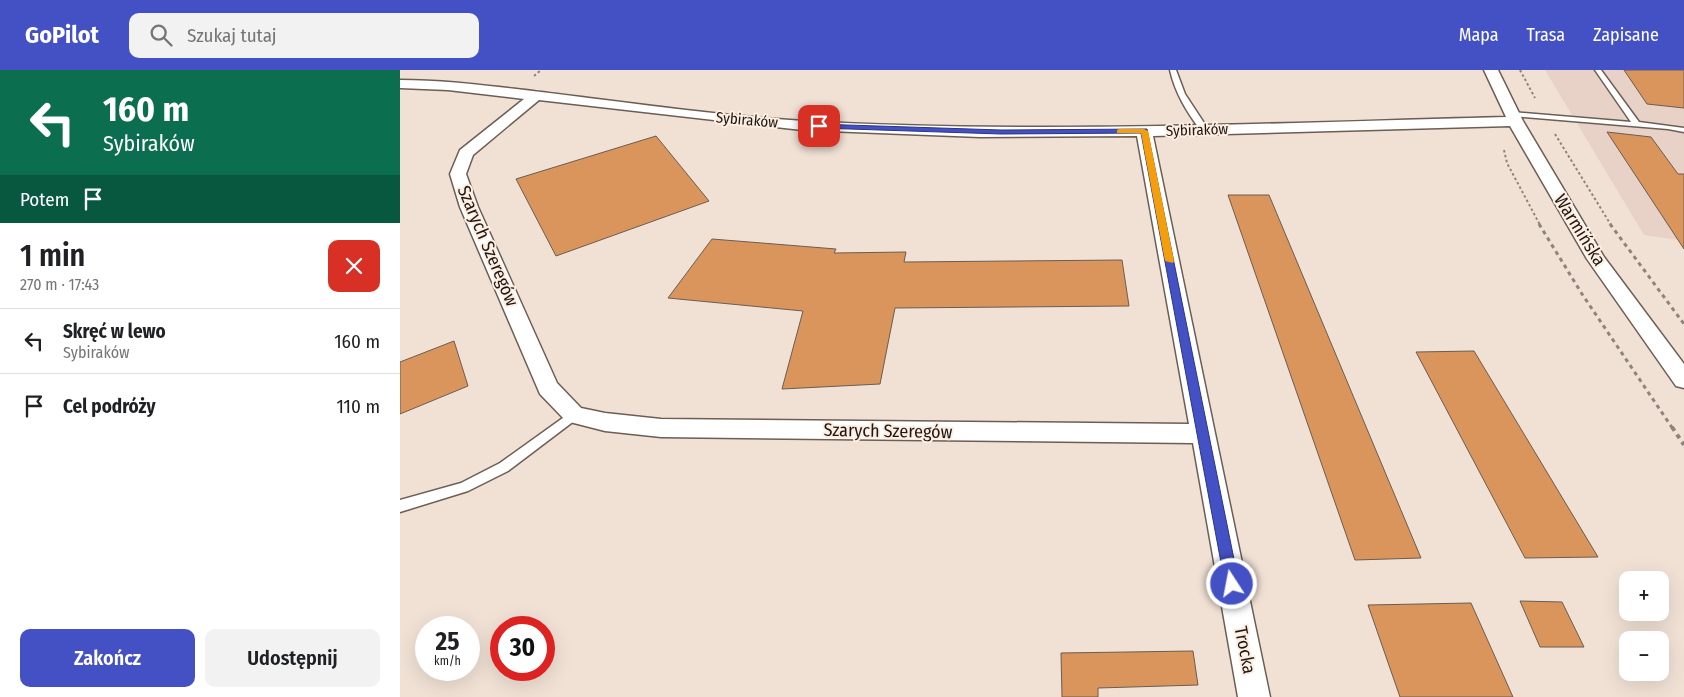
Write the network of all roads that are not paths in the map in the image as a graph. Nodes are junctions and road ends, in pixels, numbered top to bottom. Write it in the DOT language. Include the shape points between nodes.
graph roads {
  1 [pos="1174,70"];
  2 [pos="1492,70"];
  3 [pos="1598,70"];
  4 [pos="400,84"];
  5 [pos="536,96"];
  6 [pos="1514,118"];
  7 [pos="1636,124"];
  8 [pos="1204,130"];
  9 [pos="1684,130"];
  10 [pos="1144,131"];
  11 [pos="1684,380"];
  12 [pos="574,414"];
  13 [pos="1203,434"];
  14 [pos="400,506"];
  15 [pos="1254,697"];
  1 -- 8 [label="lane" via="1183,100"];
  2 -- 6 [label="street, Warmińska"];
  3 -- 7 [label="lane"];
  4 -- 5 [label="street, Sybiraków" via="420,83"];
  5 -- 10 [label="street, Sybiraków" via="729,119 846,128"];
  5 -- 12 [label="street, Szarych Szeregów" via="466,153 458,174 469,207 548,388"];
  6 -- 7 [label="lane"];
  6 -- 8 [label="street, Sybiraków"];
  6 -- 11 [label="street, Warmińska" via="1596,259"];
  7 -- 9 [label="lane"];
  8 -- 10 [label="street, Sybiraków"];
  10 -- 13 [label="street, Trocka"];
  12 -- 13 [label="street, Szarych Szeregów" via="605,422 661,428"];
  12 -- 14 [label="lane" via="504,467 464,487"];
  13 -- 15 [label="street, Trocka"];
}
